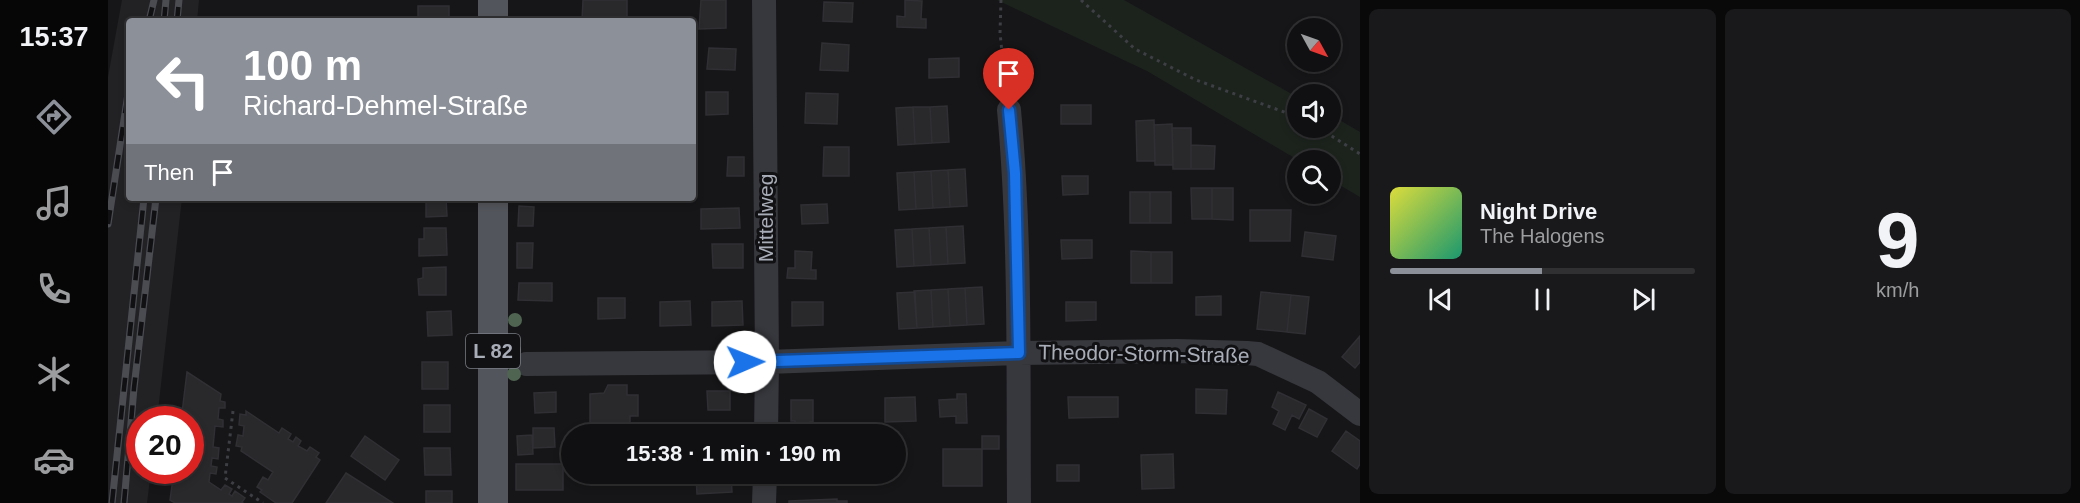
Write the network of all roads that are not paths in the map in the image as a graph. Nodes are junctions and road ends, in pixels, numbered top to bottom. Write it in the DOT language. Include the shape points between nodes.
graph roads {
  1 [pos="493,0"];
  2 [pos="764,0"];
  3 [pos="493,18"];
  4 [pos="1009,110"];
  5 [pos="493,201"];
  6 [pos="1019,353"];
  7 [pos="767,362"];
  8 [pos="526,364"];
  9 [pos="1360,414"];
  10 [pos="766,424"];
  11 [pos="765,484"];
  12 [pos="493,503"];
  13 [pos="764,503"];
  14 [pos="1019,503"];
  1 -- 3 [label="main road"];
  2 -- 7 [label="street, Mittelweg"];
  4 -- 6 [label="street" via="1015,173"];
  5 -- 12 [label="main road, L 82"];
  6 -- 7 [label="street, Theodor-Storm-Straße"];
  6 -- 9 [label="street, Theodor-Storm-Straße" via="1258,354 1318,381"];
  6 -- 14 [label="street"];
  7 -- 8 [label="street, Theodor-Storm-Straße"];
  7 -- 10 [label="street, Mittelweg"];
  11 -- 13 [label="street"];
}
